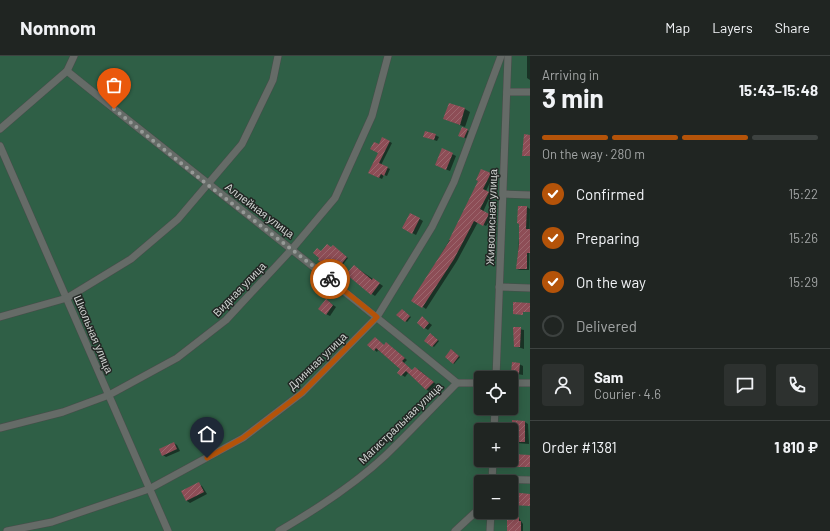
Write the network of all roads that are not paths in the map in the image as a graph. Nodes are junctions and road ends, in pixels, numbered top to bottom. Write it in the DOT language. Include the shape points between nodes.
graph roads {
  1 [pos="74,56"];
  2 [pos="278,56"];
  3 [pos="388,56"];
  4 [pos="501,56"];
  5 [pos="508,56"];
  6 [pos="67,71"];
  7 [pos="507,92"];
  8 [pos="530,92"];
  9 [pos="0,129"];
  10 [pos="0,146"];
  11 [pos="208,185"];
  12 [pos="504,194"];
  13 [pos="530,195"];
  14 [pos="292,249"];
  15 [pos="499,287"];
  16 [pos="530,288"];
  17 [pos="67,298"];
  18 [pos="0,317"];
  19 [pos="377,317"];
  20 [pos="496,371"];
  21 [pos="457,383"];
  22 [pos="474,383"];
  23 [pos="518,383"];
  24 [pos="530,383"];
  25 [pos="109,394"];
  26 [pos="0,428"];
  27 [pos="518,480"];
  28 [pos="530,480"];
  29 [pos="149,489"];
  30 [pos="474,513"];
  31 [pos="491,519"];
  32 [pos="7,531"];
  33 [pos="168,531"];
  34 [pos="279,531"];
  35 [pos="455,531"];
  36 [pos="490,531"];
  1 -- 6 [label="street"];
  2 -- 11 [label="street" via="273,80 242,144"];
  3 -- 14 [label="street, Видная улица" via="372,116 335,198"];
  4 -- 19 [label="street, Длинная улица" via="454,182 432,227"];
  5 -- 7 [label="street, Живописная улица"];
  6 -- 9 [label="street"];
  6 -- 11 [label="street, Аллейная улица"];
  7 -- 8 [label="street"];
  7 -- 12 [label="street, Живописная улица"];
  10 -- 17 [label="street, Школьная улица"];
  11 -- 14 [label="street, Аллейная улица"];
  11 -- 17 [label="street" via="178,219 131,259"];
  12 -- 13 [label="street"];
  12 -- 15 [label="street, Живописная улица"];
  14 -- 19 [label="street, Аллейная улица"];
  14 -- 25 [label="street, Видная улица" via="220,325 177,358"];
  15 -- 16 [label="street"];
  15 -- 20 [label="street, Живописная улица"];
  17 -- 18 [label="street"];
  17 -- 25 [label="street, Школьная улица"];
  19 -- 21 [label="street, Аллейная улица"];
  19 -- 29 [label="street, Длинная улица" via="302,393 249,433"];
  21 -- 22 [label="street"];
  21 -- 34 [label="street, Магистральная улица" via="380,460 347,488"];
  23 -- 24 [label="street"];
  25 -- 26 [label="street, Видная улица" via="63,412"];
  25 -- 29 [label="street, Школьная улица"];
  27 -- 28 [label="street"];
  29 -- 32 [label="street, Длинная улица" via="52,522"];
  29 -- 33 [label="street, Школьная улица"];
  30 -- 35 [label="street"];
  31 -- 36 [label="street"];
}
